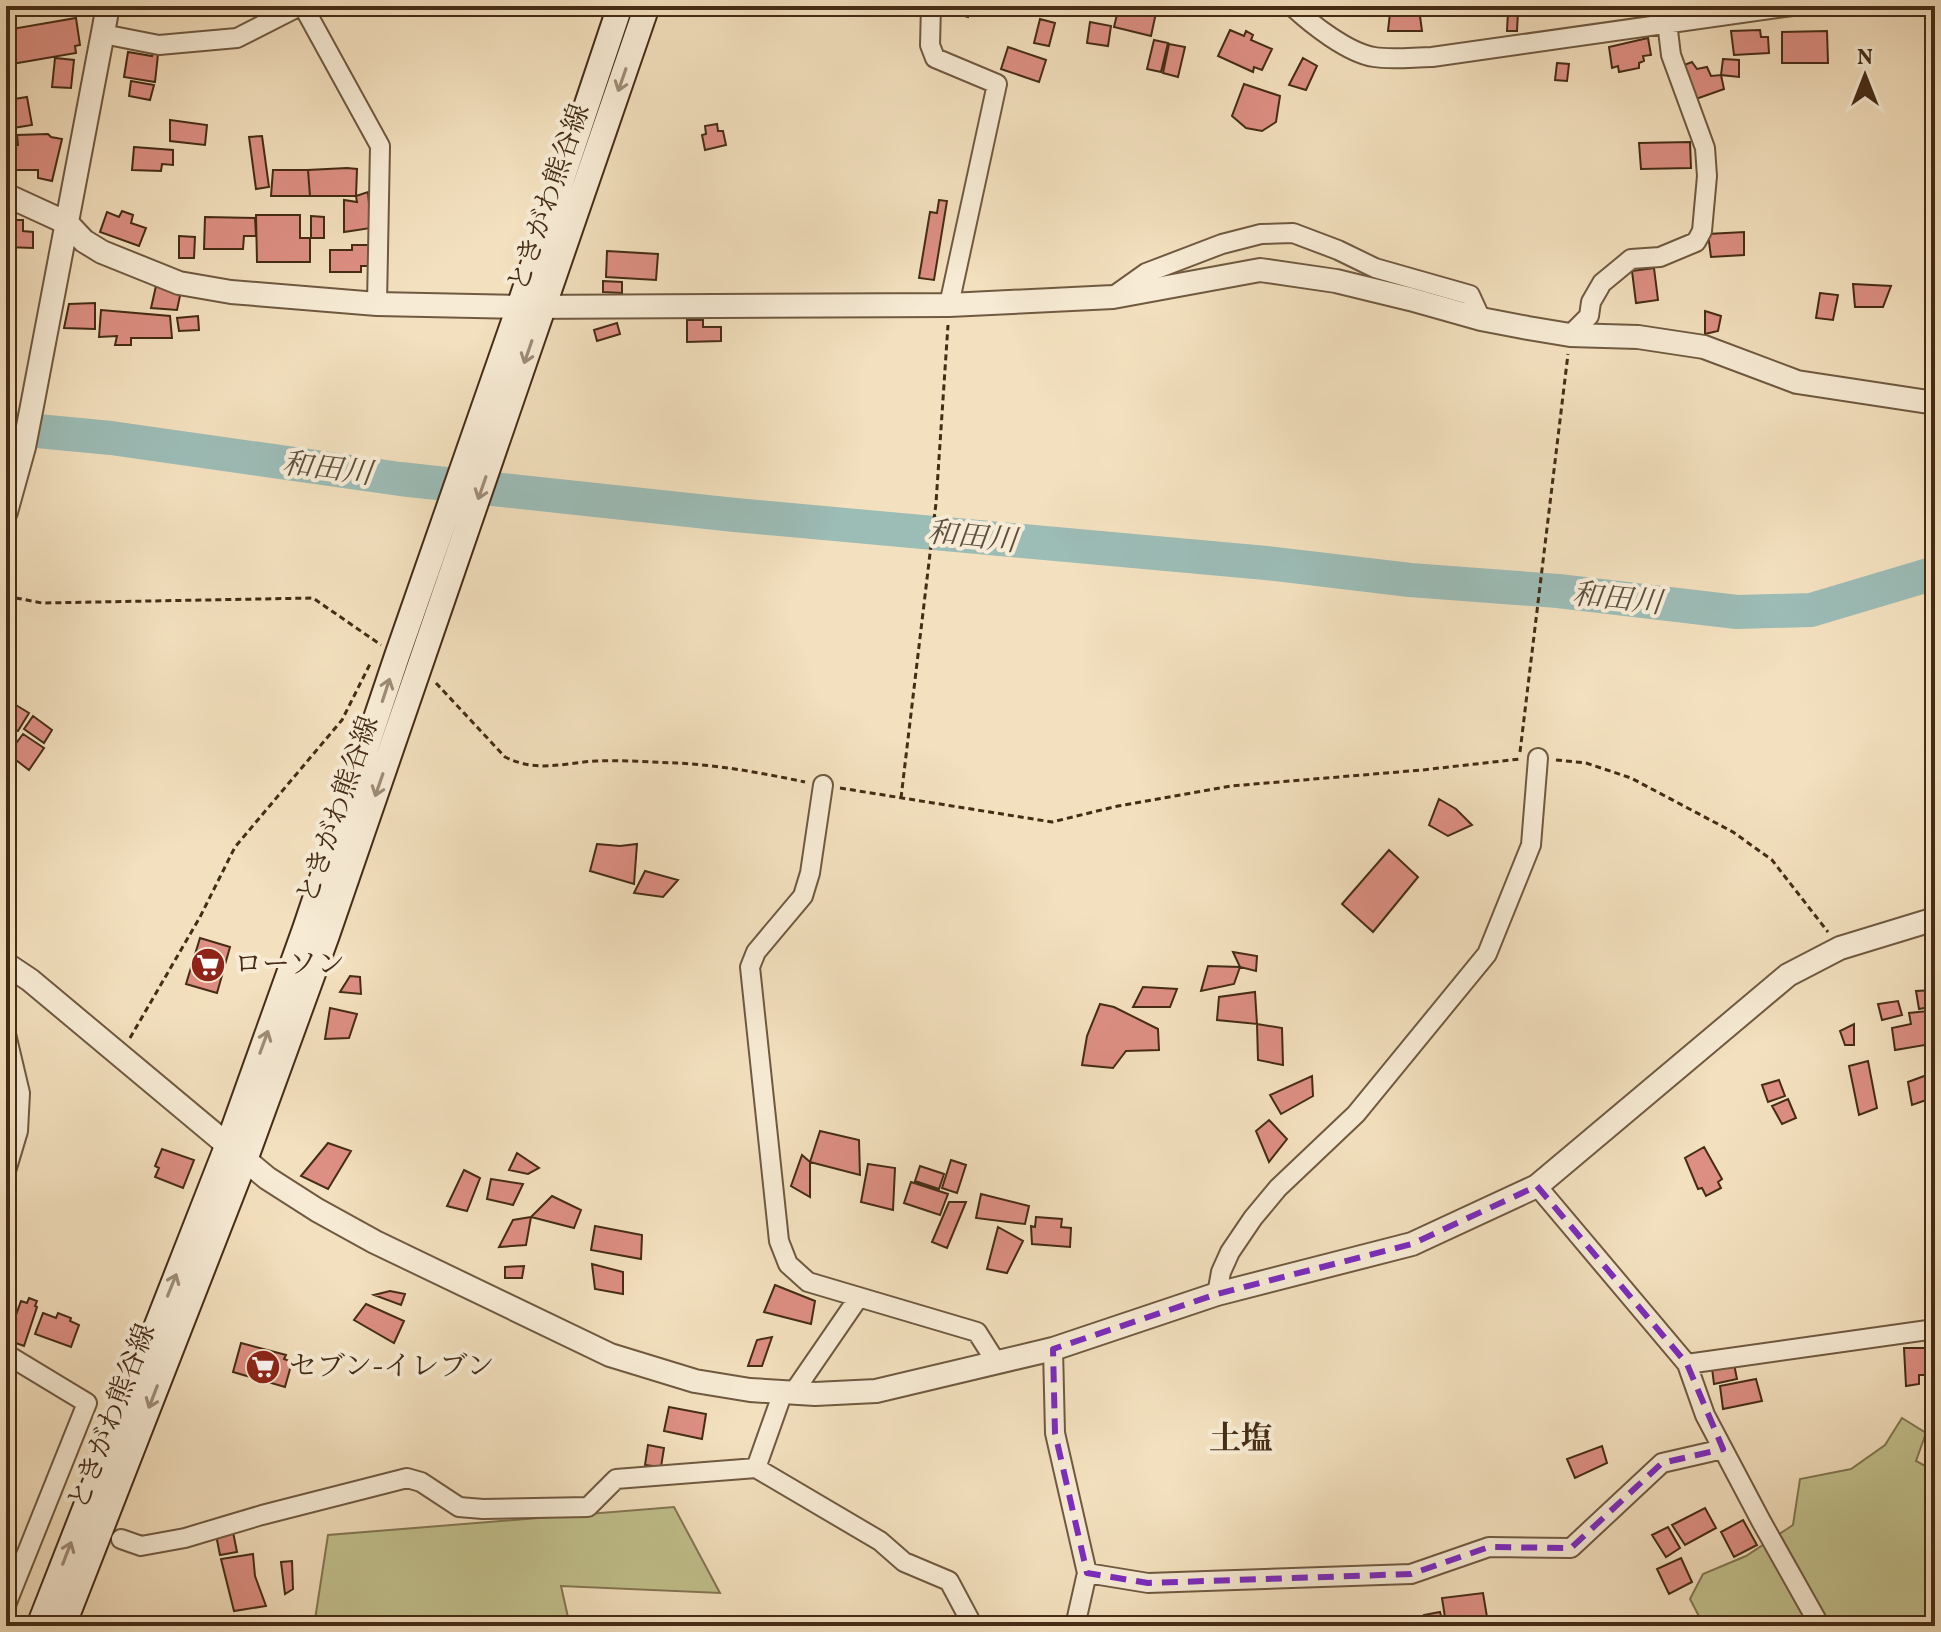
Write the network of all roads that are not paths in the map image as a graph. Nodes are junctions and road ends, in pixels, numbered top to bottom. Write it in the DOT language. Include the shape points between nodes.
graph roads {
  1 [pos="108,6"];
  2 [pos="302,6"];
  3 [pos="620,6"];
  4 [pos="647,6"];
  5 [pos="931,6"];
  6 [pos="1292,6"];
  7 [pos="1792,6"];
  8 [pos="1666,15"];
  9 [pos="103,34"];
  10 [pos="6,195"];
  11 [pos="67,223"];
  12 [pos="1113,297"];
  13 [pos="377,304"];
  14 [pos="949,305"];
  15 [pos="519,307"];
  16 [pos="544,307"];
  17 [pos="1481,319"];
  18 [pos="1570,335"];
  19 [pos="1935,403"];
  20 [pos="6,512"];
  21 [pos="1528,759"];
  22 [pos="823,785"];
  23 [pos="1935,919"];
  24 [pos="6,964"];
  25 [pos="6,1034"];
  26 [pos="237,1152"];
  27 [pos="6,1171"];
  28 [pos="1537,1186"];
  29 [pos="1217,1294"];
  30 [pos="859,1297"];
  31 [pos="1935,1329"];
  32 [pos="1053,1349"];
  33 [pos="6,1354"];
  34 [pos="996,1362"];
  35 [pos="1687,1364"];
  36 [pos="788,1392"];
  37 [pos="1723,1449"];
  38 [pos="756,1468"];
  39 [pos="121,1539"];
  40 [pos="1087,1573"];
  41 [pos="6,1605"];
  42 [pos="39,1626"];
  43 [pos="63,1626"];
  44 [pos="973,1626"];
  45 [pos="1075,1626"];
  46 [pos="1820,1626"];
  1 -- 9 [label="street"];
  2 -- 9 [label="street" via="237,38 159,45"];
  2 -- 13 [label="street" via="380,146"];
  3 -- 15 [label="main road, ときがわ熊谷線"];
  4 -- 16 [label="main road, ときがわ熊谷線, one-way"];
  5 -- 14 [label="street" via="935,58 997,84"];
  6 -- 8 [label="street" via="1313,26 1374,57 1432,57"];
  7 -- 8 [label="street"];
  8 -- 18 [label="street" via="1671,55 1705,148 1702,231 1696,242 1660,257 1631,259 1602,283 1589,316"];
  9 -- 11 [label="street"];
  10 -- 11 [label="street"];
  11 -- 13 [label="street" via="102,252 179,283"];
  11 -- 20 [label="street" via="24,447"];
  12 -- 14 [label="street"];
  12 -- 17 [label="street" via="1260,270 1336,281"];
  12 -- 17 [label="street" via="1146,273 1222,244 1293,233 1375,268 1470,295"];
  13 -- 15 [label="street"];
  14 -- 16 [label="street"];
  15 -- 16 [label="street"];
  26 -- 15 [label="main road, ときがわ熊谷線, one-way" via="385,656 434,550"];
  16 -- 26 [label="main road, ときがわ熊谷線, one-way" via="419,671"];
  17 -- 18 [label="street"];
  18 -- 19 [label="street" via="1638,337 1704,347 1797,382"];
  21 -- 29 [label="street" via="1531,845 1487,954 1356,1114 1253,1218 1230,1252"];
  22 -- 30 [label="street" via="803,896 756,952 750,967 779,1241 788,1264 808,1282"];
  23 -- 28 [label="street" via="1840,948 1788,975"];
  24 -- 26 [label="street"];
  25 -- 27 [label="street" via="20,1093 18,1131"];
  26 -- 36 [label="street" via="267,1178 375,1242 610,1355 695,1381"];
  42 -- 26 [label="main road, ときがわ熊谷線, one-way"];
  26 -- 43 [label="main road, ときがわ熊谷線, one-way"];
  28 -- 29 [label="street" via="1412,1244"];
  28 -- 35 [label="street"];
  29 -- 32 [label="street"];
  30 -- 34 [label="street" via="977,1332"];
  30 -- 36 [label="street"];
  31 -- 35 [label="street"];
  32 -- 34 [label="street"];
  32 -- 40 [label="street" via="1055,1433"];
  33 -- 41 [label="street" via="87,1403 52,1513"];
  34 -- 36 [label="street" via="876,1391"];
  35 -- 37 [label="street"];
  36 -- 38 [label="street"];
  37 -- 40 [label="street" via="1662,1463 1571,1548 1489,1547 1411,1574 1148,1583"];
  37 -- 46 [label="street"];
  38 -- 39 [label="street" via="616,1479 588,1507 459,1507 407,1478 185,1538 141,1546"];
  38 -- 44 [label="street" via="880,1541 904,1562 949,1581"];
  40 -- 45 [label="street"];
}
